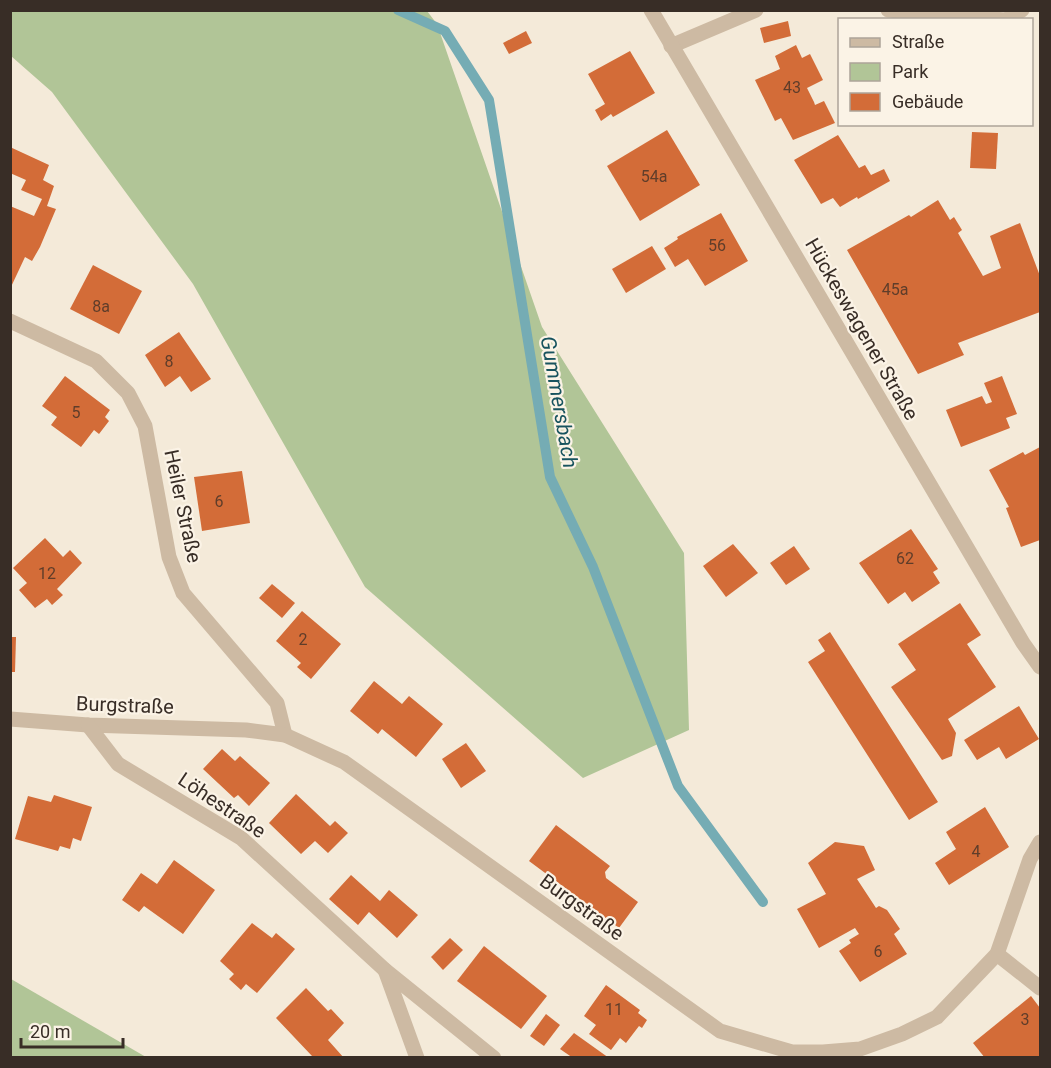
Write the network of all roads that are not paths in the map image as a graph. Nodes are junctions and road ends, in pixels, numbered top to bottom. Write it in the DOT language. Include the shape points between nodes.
graph roads {
  1 [pos="651,10"];
  2 [pos="756,10"];
  3 [pos="888,10"];
  4 [pos="1022,10"];
  5 [pos="982,18"];
  6 [pos="1009,18"];
  7 [pos="671,46"];
  8 [pos="10,321"];
  9 [pos="1041,667"];
  10 [pos="10,719"];
  11 [pos="88,725"];
  12 [pos="285,735"];
  13 [pos="1041,842"];
  14 [pos="998,954"];
  15 [pos="385,970"];
  16 [pos="1041,988"];
  17 [pos="860,1053"];
  18 [pos="417,1058"];
  19 [pos="494,1058"];
  1 -- 7 [label="street, Hückeswagener Straße"];
  2 -- 7 [label="street"];
  3 -- 5 [label="street"];
  4 -- 6 [label="street"];
  7 -- 9 [label="street, Hückeswagener Straße" via="1017,633"];
  8 -- 12 [label="street, Heiler Straße" via="96,362 128,393 145,426 169,557 183,592 277,703"];
  10 -- 11 [label="street, Burgstraße"];
  11 -- 12 [label="street, Burgstraße" via="246,730"];
  11 -- 15 [label="street, Löhestraße" via="118,764 241,838"];
  12 -- 17 [label="street, Burgstraße" via="344,762 720,1031 792,1052"];
  13 -- 14 [label="street, Burgstraße" via="1030,859"];
  14 -- 16 [label="street"];
  14 -- 17 [label="street, Burgstraße" via="937,1017"];
  15 -- 18 [label="street, Löhestraße"];
  15 -- 19 [label="street, Löhestraße"];
}
